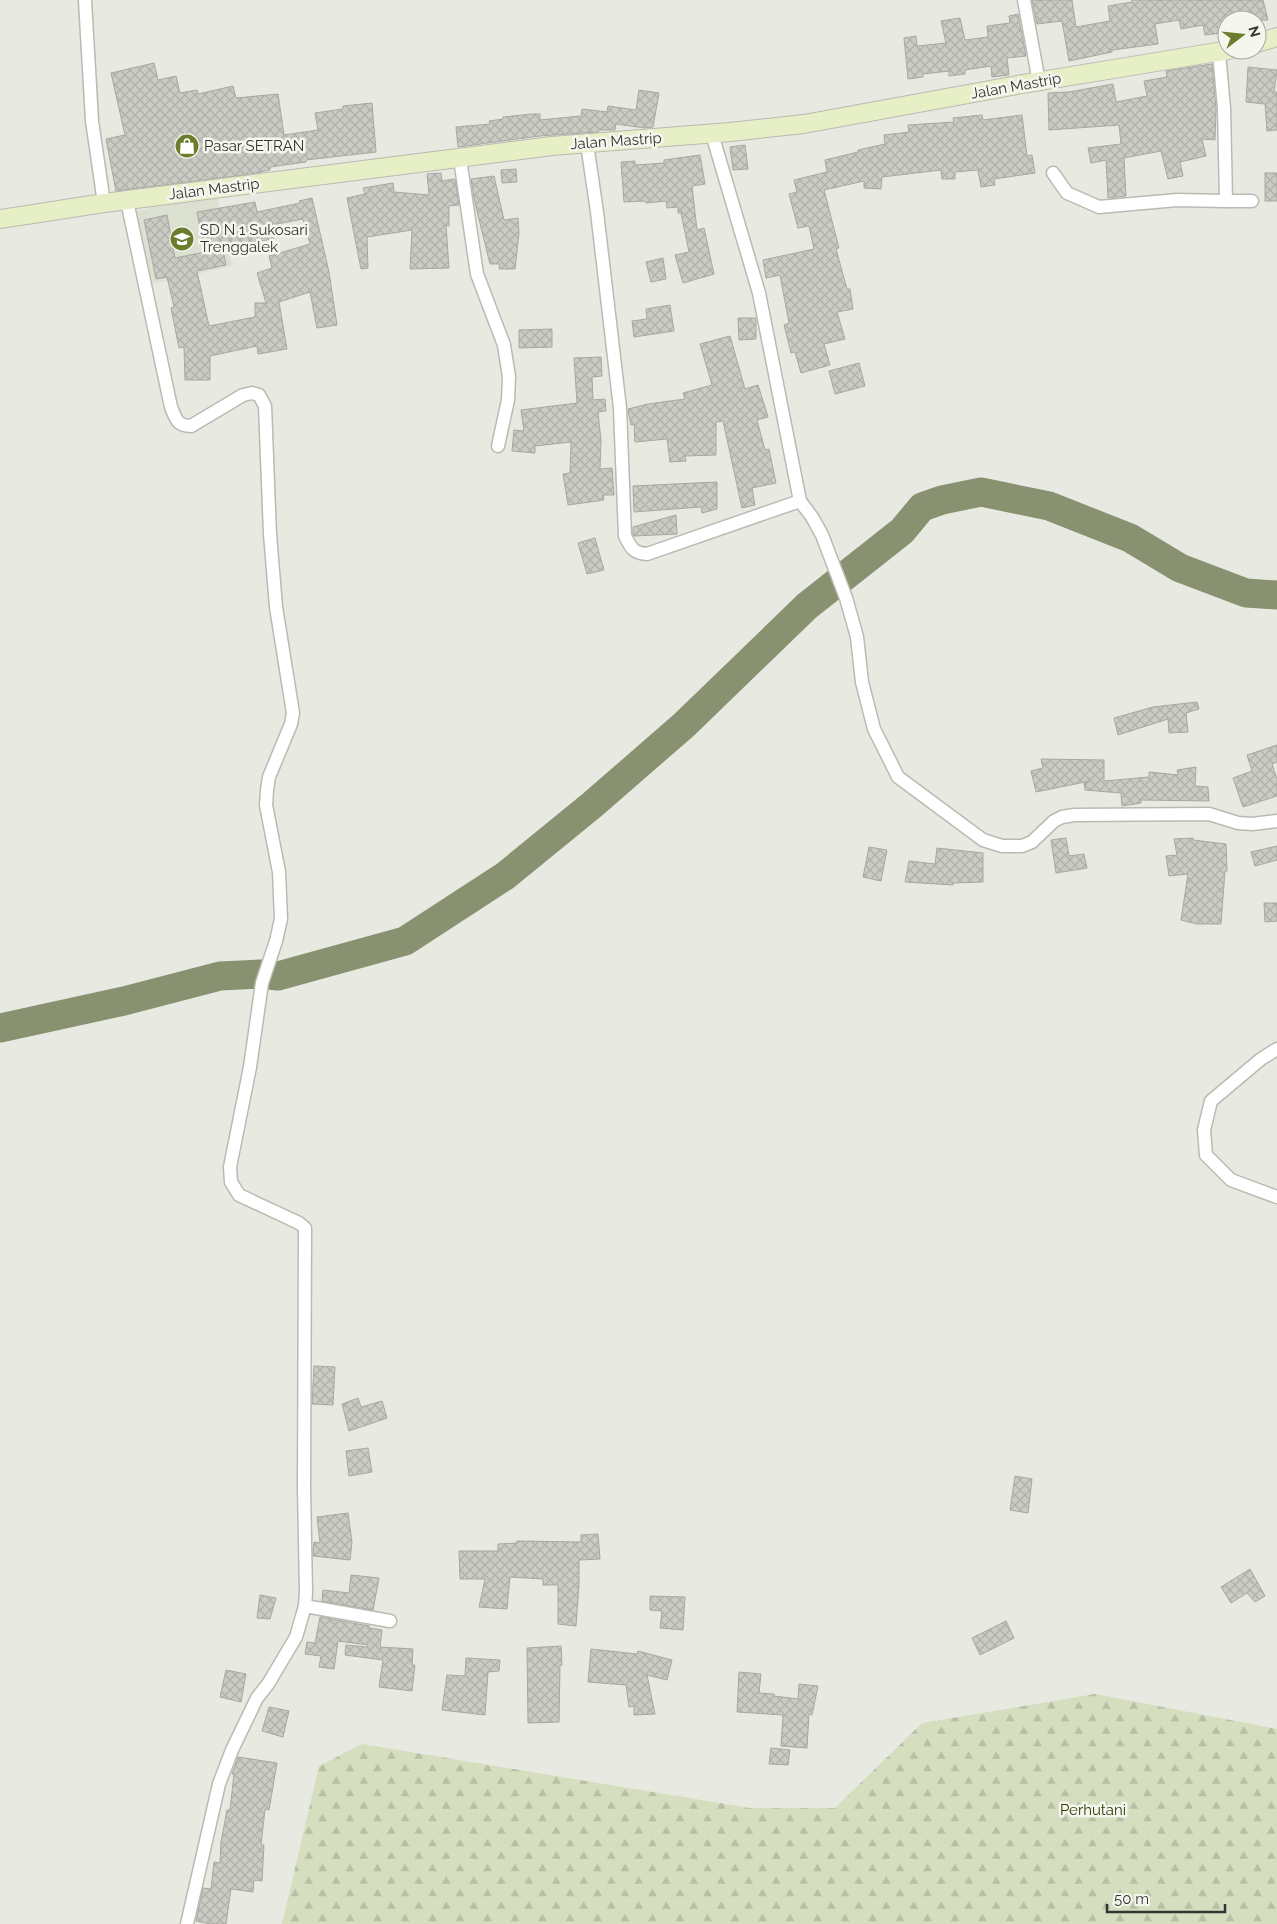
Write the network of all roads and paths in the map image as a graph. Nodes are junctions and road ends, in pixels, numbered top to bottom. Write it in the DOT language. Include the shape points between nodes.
graph roads {
  1 [pos="85,0"];
  2 [pos="1024,0"];
  3 [pos="1217,52"];
  4 [pos="1224,60"];
  5 [pos="1038,82"];
  6 [pos="712,134"];
  7 [pos="587,144"];
  8 [pos="460,158"];
  9 [pos="1053,174"];
  10 [pos="127,201"];
  11 [pos="1252,201"];
  12 [pos="1226,202"];
  13 [pos="104,203"];
  14 [pos="0,219"];
  15 [pos="498,446"];
  16 [pos="800,501"];
  17 [pos="1277,821"];
  18 [pos="1277,1050"];
  19 [pos="1277,1197"];
  20 [pos="304,1606"];
  21 [pos="390,1621"];
  22 [pos="187,1924"];
  1 -- 13 [label="street" via="92,121"];
  2 -- 5 [label="street"];
  3 -- 5 [label="main road, Jalan Mastrip"];
  4 -- 12 [label="street"];
  5 -- 6 [label="main road, Jalan Mastrip" via="804,124"];
  6 -- 7 [label="main road, Jalan Mastrip"];
  6 -- 16 [label="street" via="759,293"];
  7 -- 8 [label="main road, Jalan Mastrip"];
  7 -- 16 [label="street" via="620,408 624,523 631,549 638,554 647,554"];
  8 -- 10 [label="main road, Jalan Mastrip"];
  8 -- 15 [label="street" via="477,274 504,345 509,377 508,400"];
  9 -- 12 [label="street" via="1067,193 1099,207 1177,200"];
  10 -- 13 [label="main road, Jalan Mastrip"];
  10 -- 20 [label="street" via="177,422 191,426 243,395 252,393 259,395 265,406 276,607 293,713 269,778 266,805 279,872 281,919 262,983 230,1182 239,1195 305,1228"];
  11 -- 12 [label="street"];
  13 -- 14 [label="main road, Jalan Mastrip"];
  16 -- 17 [label="street" via="822,535 846,598 857,637 862,682 874,729 898,777 983,840 1002,846 1022,846 1032,842 1054,821 1074,815 1209,814 1252,824"];
  18 -- 19 [label="street" via="1261,1058 1211,1101 1204,1130 1206,1155 1231,1180"];
  20 -- 21 [label="street"];
  20 -- 22 [label="street" via="296,1637 257,1698 219,1784"];
}
